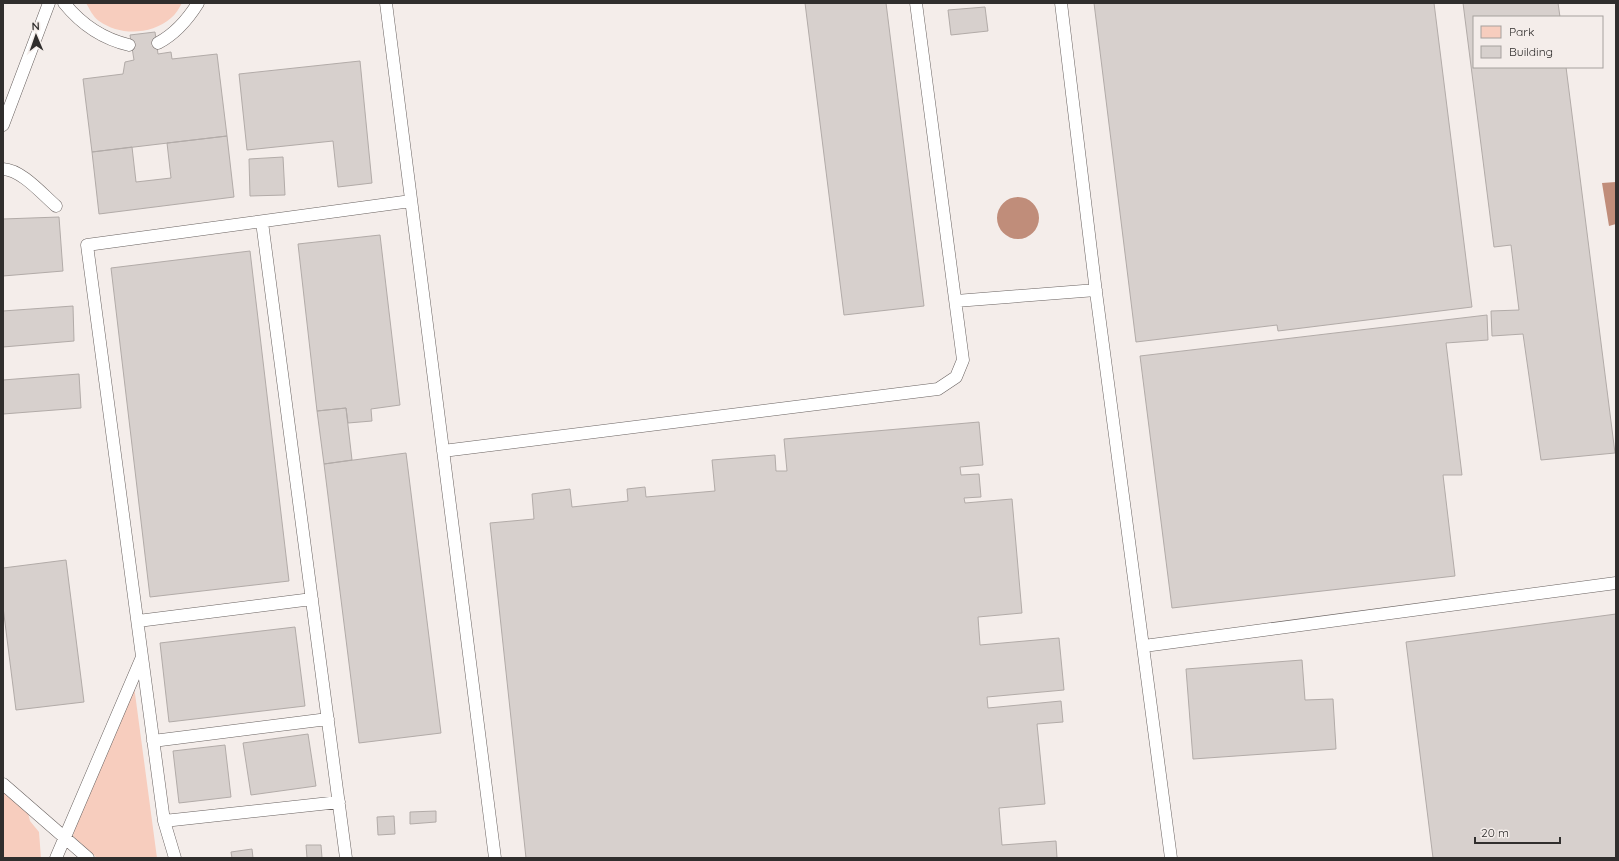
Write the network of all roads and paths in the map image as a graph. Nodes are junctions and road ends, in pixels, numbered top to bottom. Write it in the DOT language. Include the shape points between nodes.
graph roads {
  1 [pos="49,3"];
  2 [pos="64,3"];
  3 [pos="198,3"];
  4 [pos="386,3"];
  5 [pos="916,3"];
  6 [pos="1061,3"];
  7 [pos="158,43"];
  8 [pos="129,45"];
  9 [pos="3,125"];
  10 [pos="3,169"];
  11 [pos="411,201"];
  12 [pos="56,206"];
  13 [pos="262,222"];
  14 [pos="1096,290"];
  15 [pos="956,301"];
  16 [pos="443,451"];
  17 [pos="1616,583"];
  18 [pos="312,599"];
  19 [pos="138,620"];
  20 [pos="1144,646"];
  21 [pos="142,656"];
  22 [pos="328,718"];
  23 [pos="154,741"];
  24 [pos="3,784"];
  25 [pos="339,802"];
  26 [pos="164,821"];
  27 [pos="64,836"];
  28 [pos="56,858"];
  29 [pos="88,858"];
  30 [pos="175,858"];
  31 [pos="346,858"];
  32 [pos="495,858"];
  33 [pos="1171,858"];
  1 -- 9 [label="lane"];
  2 -- 8 [label="lane" via="86,26 115,42"];
  3 -- 7 [label="lane" via="178,29"];
  4 -- 11 [label="lane"];
  5 -- 15 [label="lane"];
  6 -- 14 [label="lane"];
  10 -- 12 [label="lane" via="15,171"];
  11 -- 13 [label="lane"];
  11 -- 16 [label="lane"];
  13 -- 18 [label="lane"];
  13 -- 19 [label="lane" via="87,245"];
  14 -- 15 [label="lane"];
  14 -- 20 [label="lane"];
  15 -- 16 [label="lane" via="963,360 956,377 938,388"];
  16 -- 32 [label="lane"];
  17 -- 20 [label="lane"];
  18 -- 19 [label="lane"];
  18 -- 22 [label="lane"];
  19 -- 21 [label="lane"];
  20 -- 33 [label="lane"];
  21 -- 23 [label="lane"];
  21 -- 27 [label="lane"];
  22 -- 23 [label="lane"];
  22 -- 25 [label="lane"];
  23 -- 26 [label="lane"];
  24 -- 27 [label="lane"];
  25 -- 26 [label="lane"];
  25 -- 31 [label="lane"];
  26 -- 30 [label="lane"];
  27 -- 28 [label="lane"];
  27 -- 29 [label="lane"];
}
